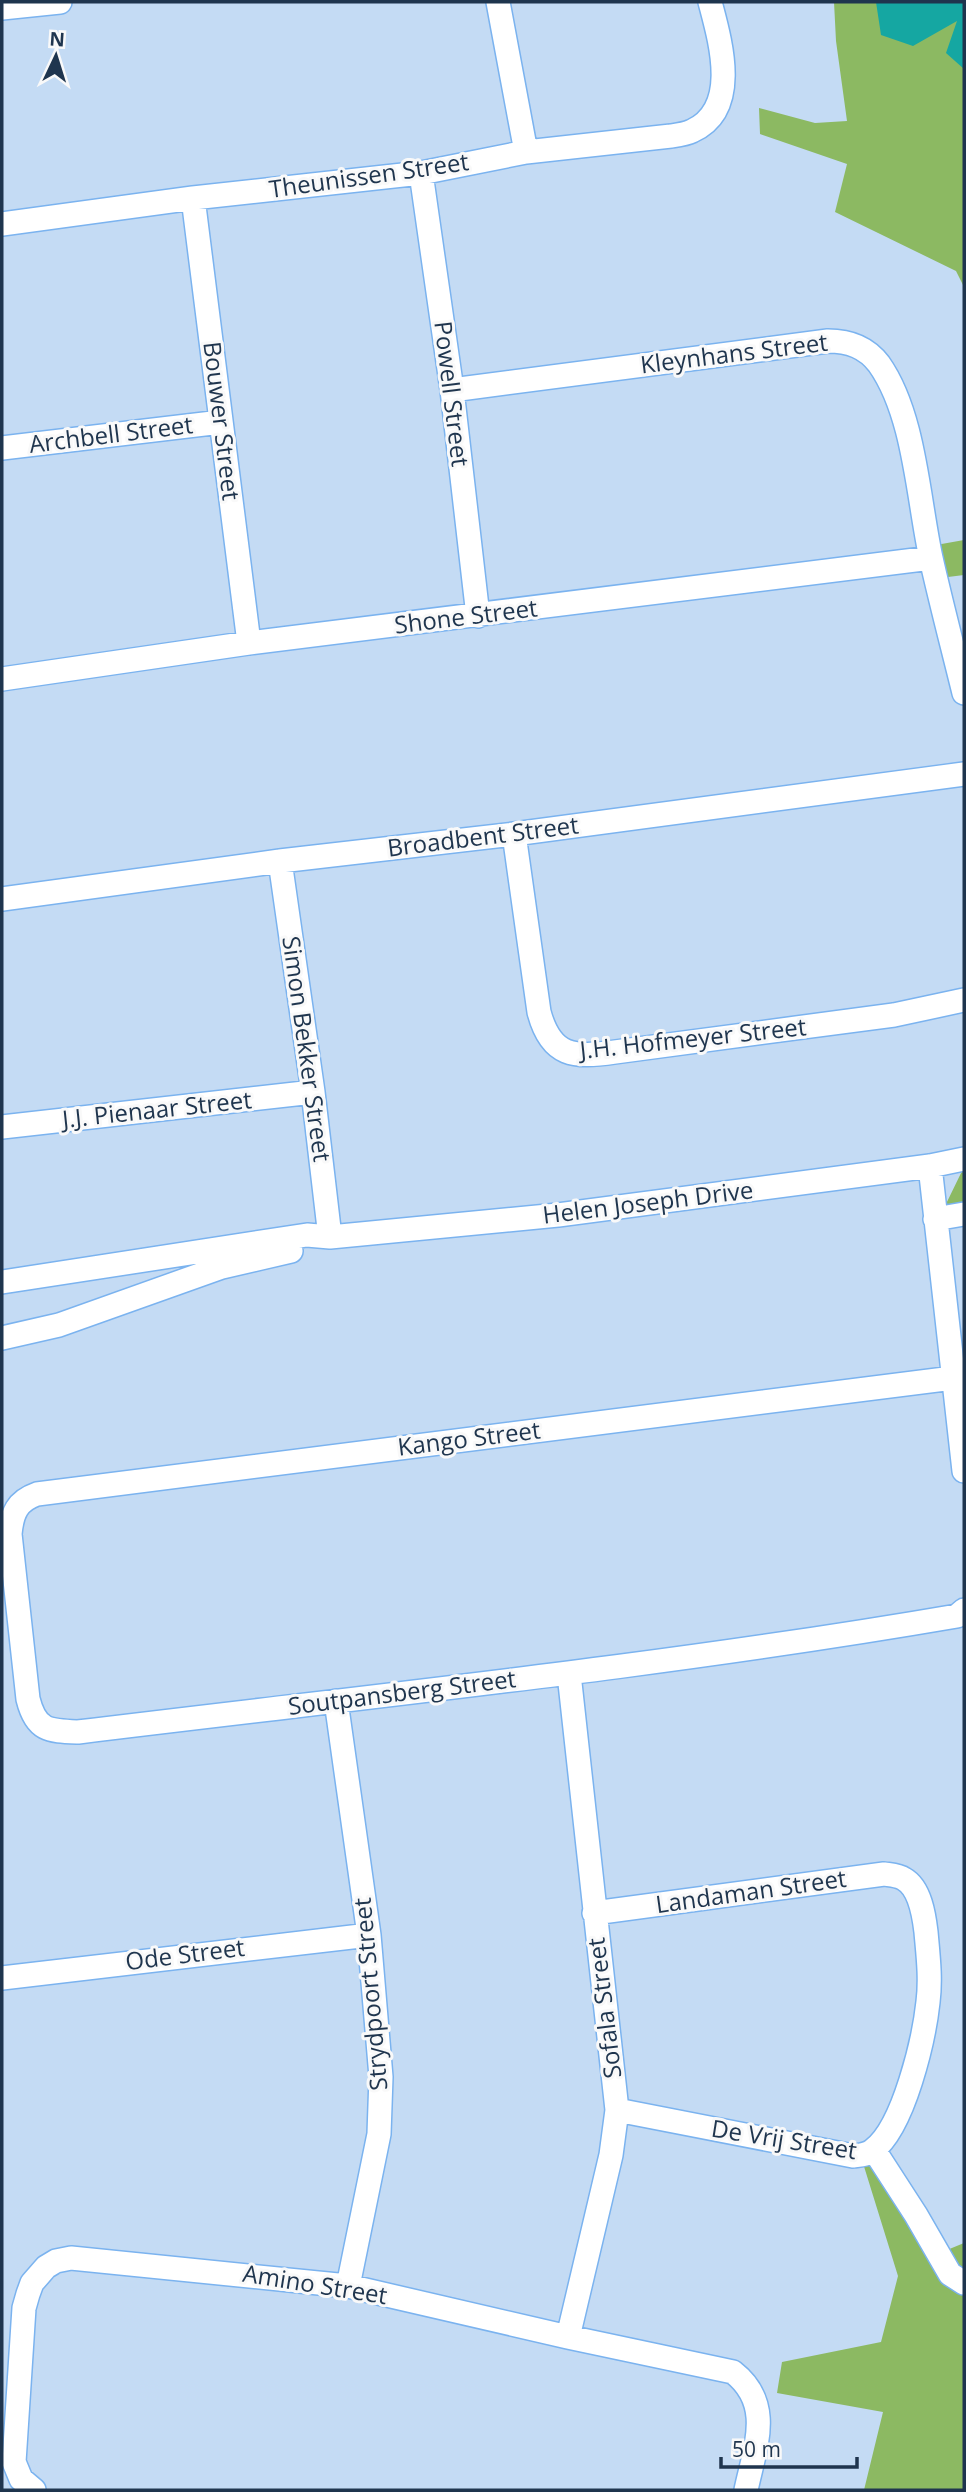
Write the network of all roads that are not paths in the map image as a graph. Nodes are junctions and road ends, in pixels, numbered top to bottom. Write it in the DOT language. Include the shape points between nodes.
graph roads {
  1 [pos="60,2"];
  2 [pos="498,2"];
  3 [pos="710,2"];
  4 [pos="2,8"];
  5 [pos="526,152"];
  6 [pos="421,173"];
  7 [pos="193,198"];
  8 [pos="2,224"];
  9 [pos="452,390"];
  10 [pos="221,422"];
  11 [pos="2,448"];
  12 [pos="931,558"];
  13 [pos="478,616"];
  14 [pos="249,643"];
  15 [pos="2,679"];
  16 [pos="964,693"];
  17 [pos="964,774"];
  18 [pos="514,834"];
  19 [pos="280,861"];
  20 [pos="2,899"];
  21 [pos="964,1000"];
  22 [pos="313,1092"];
  23 [pos="2,1127"];
  24 [pos="964,1159"];
  25 [pos="930,1166"];
  26 [pos="964,1214"];
  27 [pos="936,1219"];
  28 [pos="330,1237"];
  29 [pos="2,1282"];
  30 [pos="2,1338"];
  31 [pos="953,1378"];
  32 [pos="964,1471"];
  33 [pos="10,1534"];
  34 [pos="961,1613"];
  35 [pos="569,1674"];
  36 [pos="335,1701"];
  37 [pos="906,1879"];
  38 [pos="594,1913"];
  39 [pos="369,1935"];
  40 [pos="2,1978"];
  41 [pos="617,2110"];
  42 [pos="874,2150"];
  43 [pos="964,2283"];
  44 [pos="348,2286"];
  45 [pos="568,2337"];
  46 [pos="34,2490"];
  47 [pos="746,2490"];
  1 -- 4 [label="street"];
  2 -- 5 [label="street"];
  3 -- 5 [label="street, Theunissen Street" via="724,62 719,98 706,121 692,131 671,136"];
  5 -- 6 [label="street, Theunissen Street"];
  6 -- 7 [label="street, Theunissen Street"];
  6 -- 9 [label="street, Powell Street"];
  7 -- 8 [label="street, Theunissen Street"];
  7 -- 10 [label="street, Bouwer Street"];
  9 -- 12 [label="street, Kleynhans Street" via="828,341 854,344 878,362 892,387 912,451"];
  9 -- 13 [label="street, Powell Street"];
  10 -- 11 [label="street, Archbell Street"];
  10 -- 14 [label="street, Bouwer Street"];
  12 -- 13 [label="street, Shone Street"];
  12 -- 16 [label="street, Kleynhans Street"];
  13 -- 14 [label="street, Shone Street"];
  14 -- 15 [label="street, Shone Street"];
  17 -- 18 [label="street, Broadbent Street"];
  18 -- 19 [label="street, Broadbent Street"];
  18 -- 21 [label="street, J.H. Hofmeyer Street" via="539,1012 544,1031 568,1053 581,1056 894,1015"];
  19 -- 20 [label="street, Broadbent Street"];
  19 -- 22 [label="street, Simon Bekker Street"];
  22 -- 23 [label="street, J.J. Pienaar Street"];
  22 -- 28 [label="street, Simon Bekker Street"];
  24 -- 25 [label="street, Helen Joseph Drive"];
  25 -- 27 [label="street"];
  25 -- 28 [label="street, Helen Joseph Drive" via="558,1216"];
  26 -- 27 [label="street"];
  27 -- 31 [label="street"];
  28 -- 29 [label="street, Helen Joseph Drive" via="307,1235"];
  28 -- 30 [label="street, Helen Joseph Drive" via="315,1246 222,1267 60,1325"];
  31 -- 32 [label="street"];
  31 -- 33 [label="street, Kango Street" via="37,1494 16,1506"];
  33 -- 36 [label="street, Soutpansberg Street" via="28,1699 39,1724 78,1732"];
  34 -- 35 [label="street, Soutpansberg Street" via="866,1632"];
  35 -- 36 [label="street, Soutpansberg Street"];
  35 -- 38 [label="street, Sofala Street"];
  36 -- 39 [label="street, Strydpoort Street"];
  37 -- 38 [label="street, Landaman Street" via="868,1876"];
  37 -- 42 [label="street, De Vrij Street" via="924,1914 928,2002 905,2100"];
  38 -- 41 [label="street, Sofala Street"];
  39 -- 40 [label="street, Ode Street"];
  39 -- 44 [label="street, Strydpoort Street" via="381,2077 379,2134"];
  41 -- 42 [label="street, De Vrij Street" via="853,2156"];
  41 -- 45 [label="street, Sofala Street" via="611,2155"];
  42 -- 43 [label="street" via="950,2274"];
  44 -- 45 [label="street, Amino Street"];
  44 -- 46 [label="street, Amino Street" via="71,2258 56,2261 32,2283 24,2308 14,2462 21,2479"];
  45 -- 47 [label="street, Amino Street" via="733,2372 750,2388 759,2411"];
}
